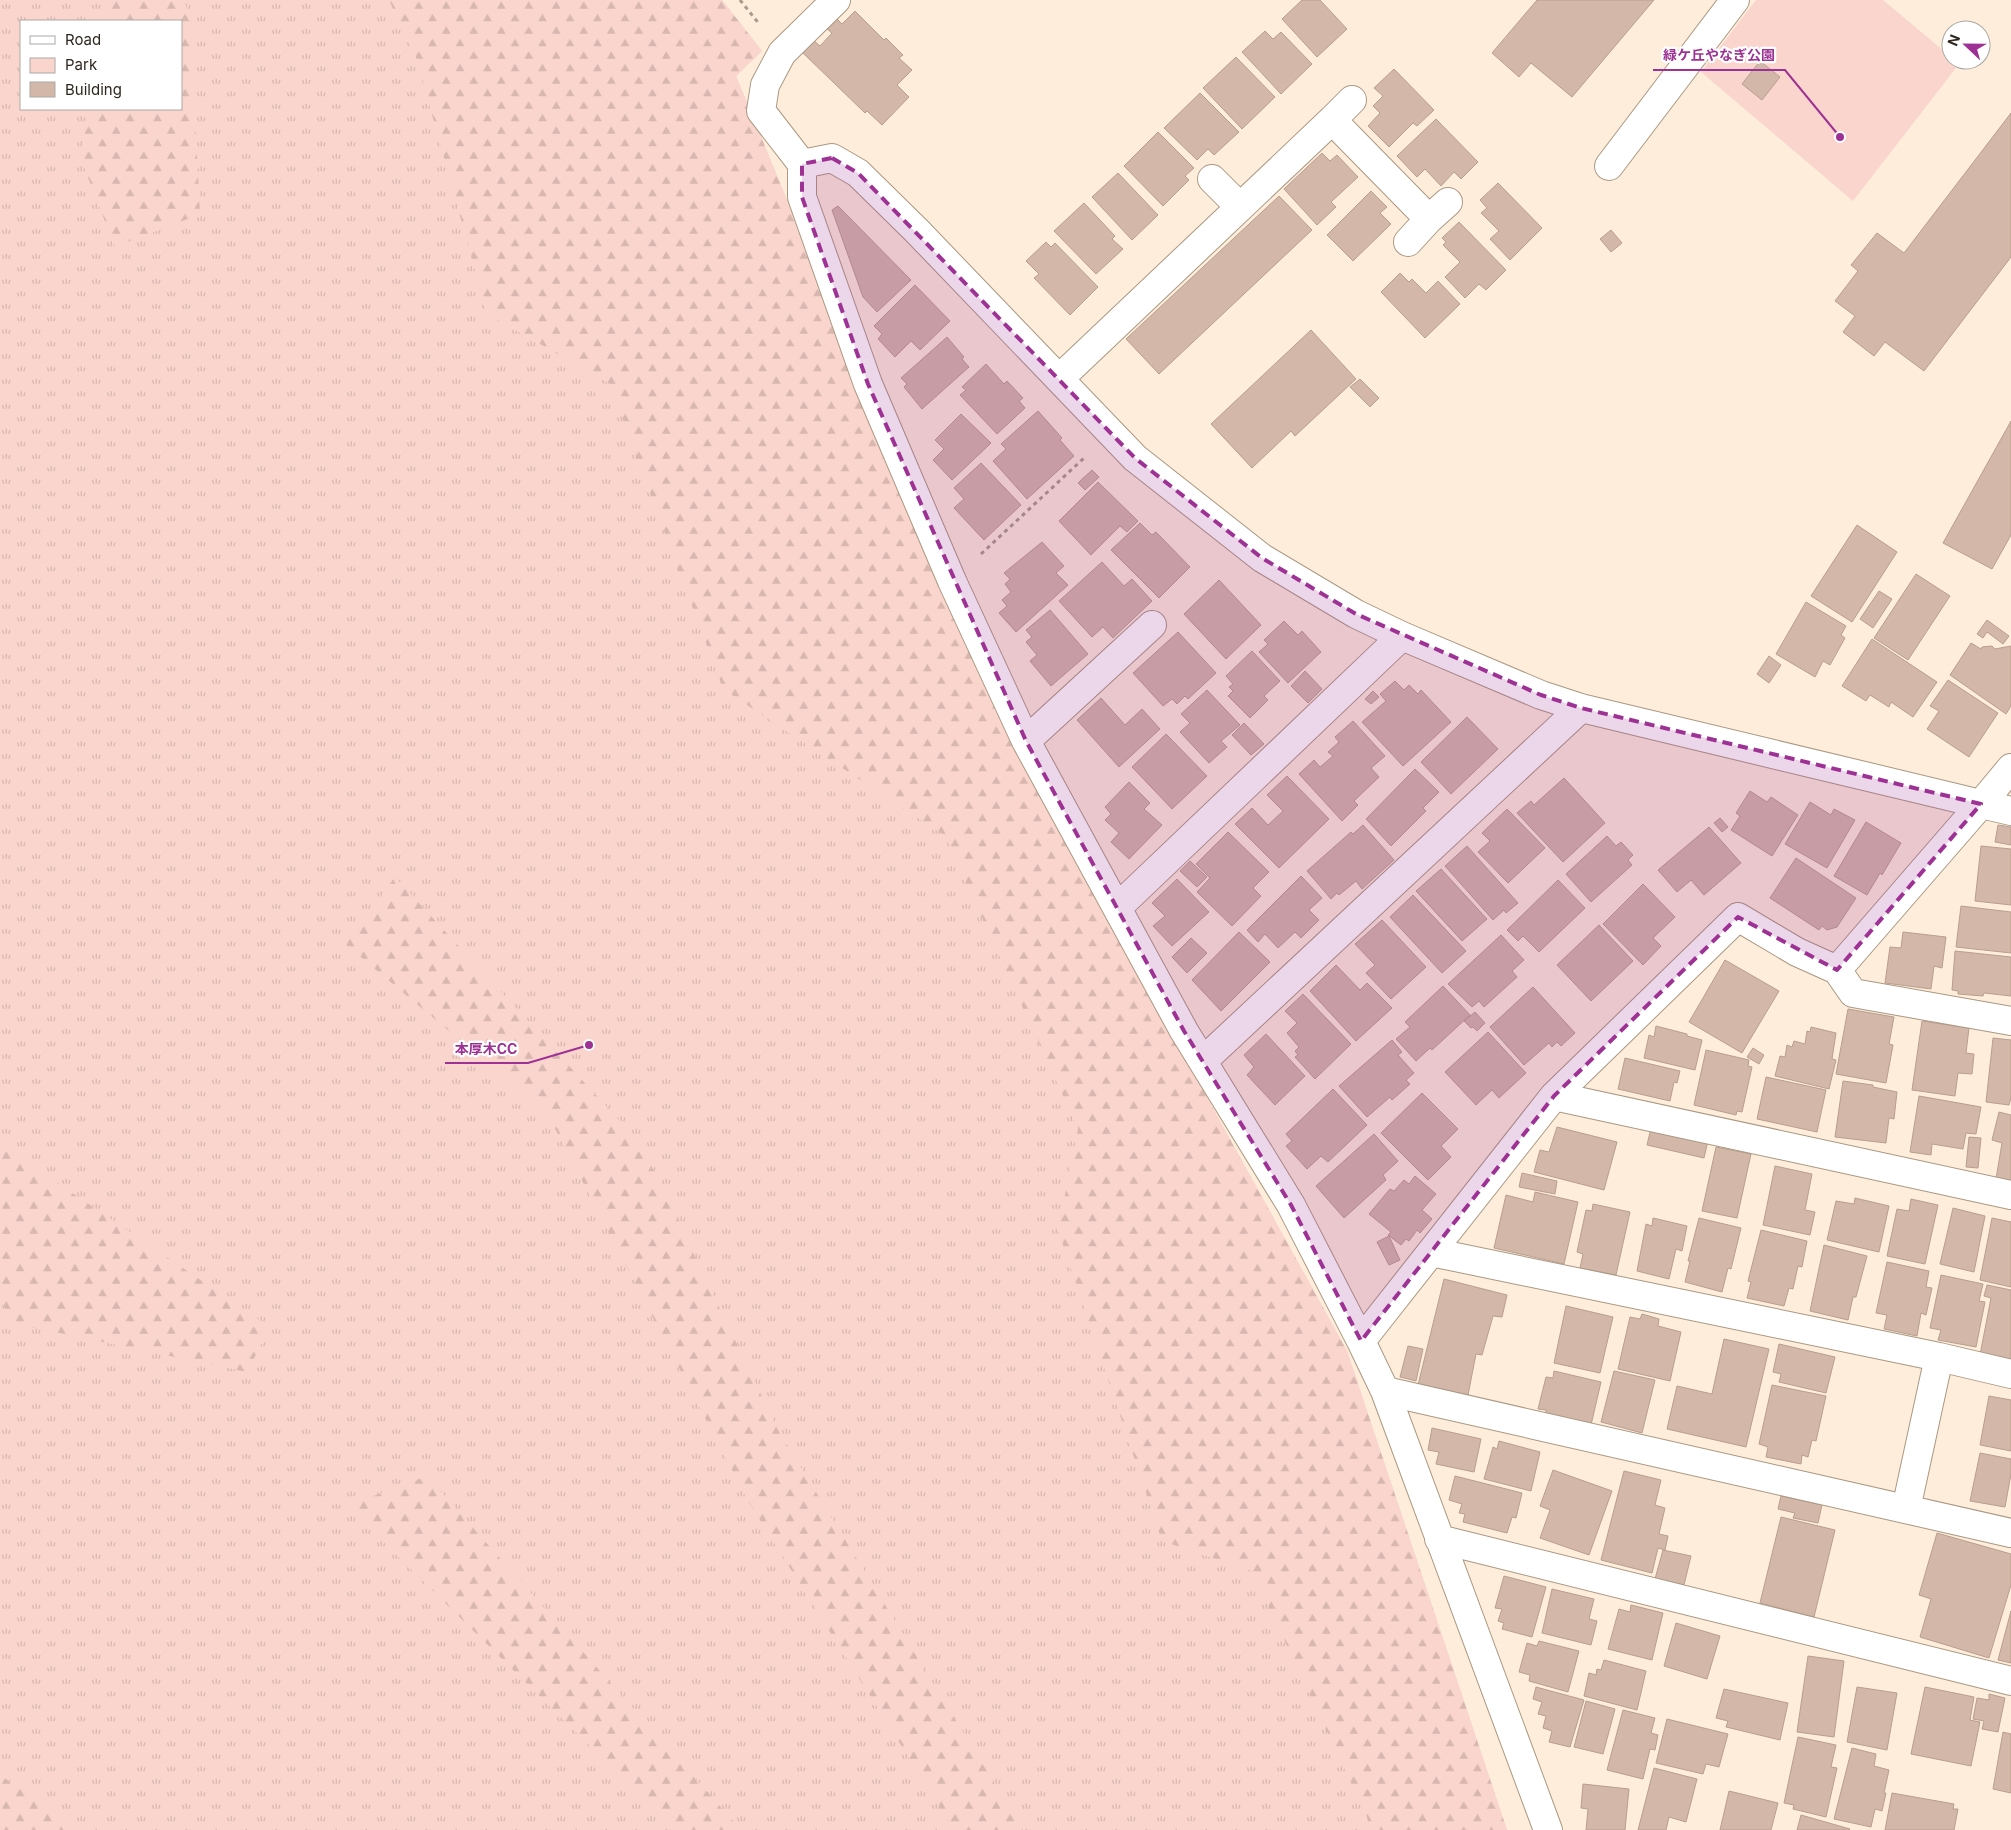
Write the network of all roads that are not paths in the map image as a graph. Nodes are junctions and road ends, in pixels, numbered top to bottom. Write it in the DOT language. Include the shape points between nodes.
graph roads {
  1 [pos="836,0"];
  2 [pos="1735,0"];
  3 [pos="1352,100"];
  4 [pos="1332,120"];
  5 [pos="802,164"];
  6 [pos="1609,166"];
  7 [pos="1212,180"];
  8 [pos="1240,207"];
  9 [pos="1408,242"];
  10 [pos="1059,379"];
  11 [pos="1152,626"];
  12 [pos="1402,636"];
  13 [pos="1581,708"];
  14 [pos="1026,741"];
  15 [pos="2011,768"];
  16 [pos="1981,804"];
  17 [pos="2011,811"];
  18 [pos="1117,908"];
  19 [pos="1837,970"];
  20 [pos="2011,1022"];
  21 [pos="1204,1060"];
  22 [pos="1554,1096"];
  23 [pos="2011,1195"];
  24 [pos="1432,1252"];
  25 [pos="1362,1341"];
  26 [pos="1939,1357"];
  27 [pos="2011,1374"];
  28 [pos="1384,1392"];
  29 [pos="1906,1509"];
  30 [pos="2011,1533"];
  31 [pos="1439,1539"];
  32 [pos="2011,1681"];
  33 [pos="1548,1830"];
  1 -- 5 [label="street" via="782,53 765,85 762,110"];
  2 -- 6 [label="street"];
  3 -- 4 [label="street"];
  4 -- 8 [label="street"];
  4 -- 9 [label="street" via="1439,211"];
  5 -- 10 [label="street" via="832,158 858,173"];
  5 -- 14 [label="street" via="802,197 810,224 868,384 952,581"];
  7 -- 8 [label="street"];
  8 -- 10 [label="street"];
  10 -- 12 [label="street" via="1134,458 1262,558 1356,614"];
  11 -- 14 [label="street"];
  12 -- 13 [label="street" via="1541,695"];
  12 -- 18 [label="street"];
  13 -- 16 [label="street"];
  13 -- 21 [label="street"];
  14 -- 18 [label="street"];
  15 -- 16 [label="street"];
  16 -- 17 [label="street"];
  16 -- 19 [label="street"];
  18 -- 21 [label="street" via="1184,1031"];
  19 -- 20 [label="street" via="1853,993"];
  19 -- 22 [label="street" via="1797,952 1738,917"];
  21 -- 25 [label="street" via="1291,1205"];
  22 -- 23 [label="street"];
  22 -- 24 [label="street"];
  24 -- 25 [label="street"];
  24 -- 26 [label="street"];
  25 -- 28 [label="street"];
  26 -- 27 [label="street"];
  26 -- 29 [label="street"];
  28 -- 29 [label="street"];
  28 -- 31 [label="street"];
  29 -- 30 [label="street"];
  31 -- 32 [label="street"];
  31 -- 33 [label="street"];
}
